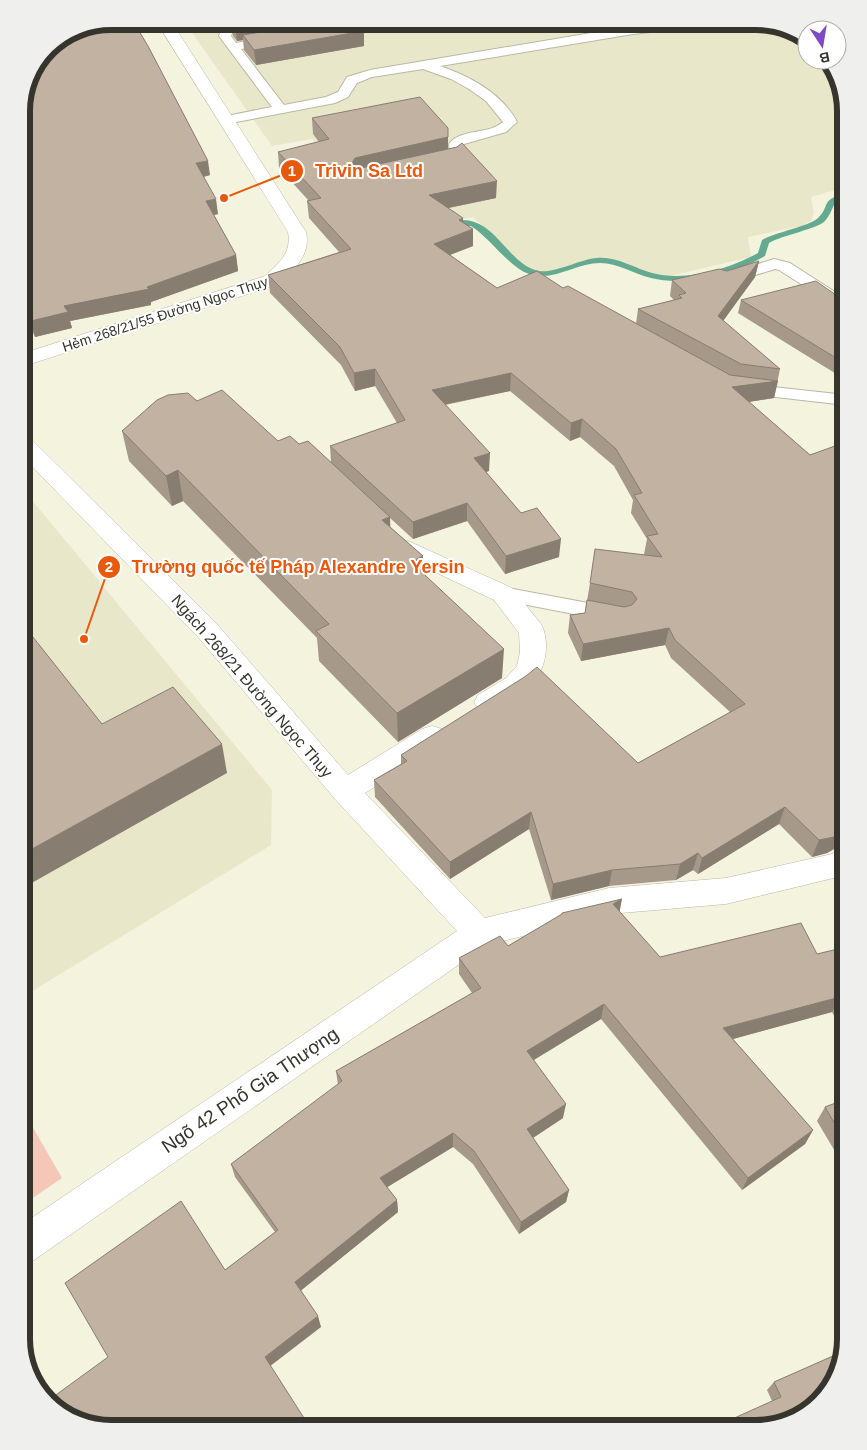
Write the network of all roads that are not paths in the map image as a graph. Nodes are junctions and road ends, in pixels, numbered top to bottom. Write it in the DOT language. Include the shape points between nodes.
graph roads {
  1 [pos="169,30"];
  2 [pos="226,30"];
  3 [pos="636,30"];
  4 [pos="291,37"];
  5 [pos="233,47"];
  6 [pos="422,65"];
  7 [pos="281,110"];
  8 [pos="226,120"];
  9 [pos="424,165"];
  10 [pos="723,280"];
  11 [pos="837,300"];
  12 [pos="30,358"];
  13 [pos="733,388"];
  14 [pos="837,399"];
  15 [pos="30,451"];
  16 [pos="401,542"];
  17 [pos="503,594"];
  18 [pos="622,616"];
  19 [pos="345,792"];
  20 [pos="837,866"];
  21 [pos="479,933"];
  22 [pos="30,1241"];
  1 -- 8 [label="street, Hẻm 268/21/55 Đường Ngọc Thụy"];
  2 -- 5 [label="lane" via="225,36"];
  3 -- 6 [label="lane"];
  4 -- 5 [label="lane"];
  5 -- 7 [label="lane"];
  6 -- 7 [label="lane" via="360,77 348,84 338,98"];
  6 -- 9 [label="lane" via="474,85 488,95 510,122 500,130 459,141 455,158"];
  7 -- 8 [label="lane"];
  8 -- 12 [label="street, Hẻm 268/21/55 Đường Ngọc Thụy" via="297,232 300,241 290,264 272,280"];
  10 -- 11 [label="lane" via="774,264 784,266"];
  13 -- 14 [label="lane"];
  15 -- 19 [label="street, Ngách 268/21 Đường Ngọc Thụy" via="207,630"];
  16 -- 17 [label="street"];
  17 -- 18 [label="lane"];
  17 -- 19 [label="street" via="532,630 533,652 529,670 515,685"];
  19 -- 21 [label="street, Ngách 268/21 Đường Ngọc Thụy"];
  20 -- 21 [label="street" via="726,891 609,900"];
  21 -- 22 [label="street, Ngõ 42 Phố Gia Thượng"];
}
